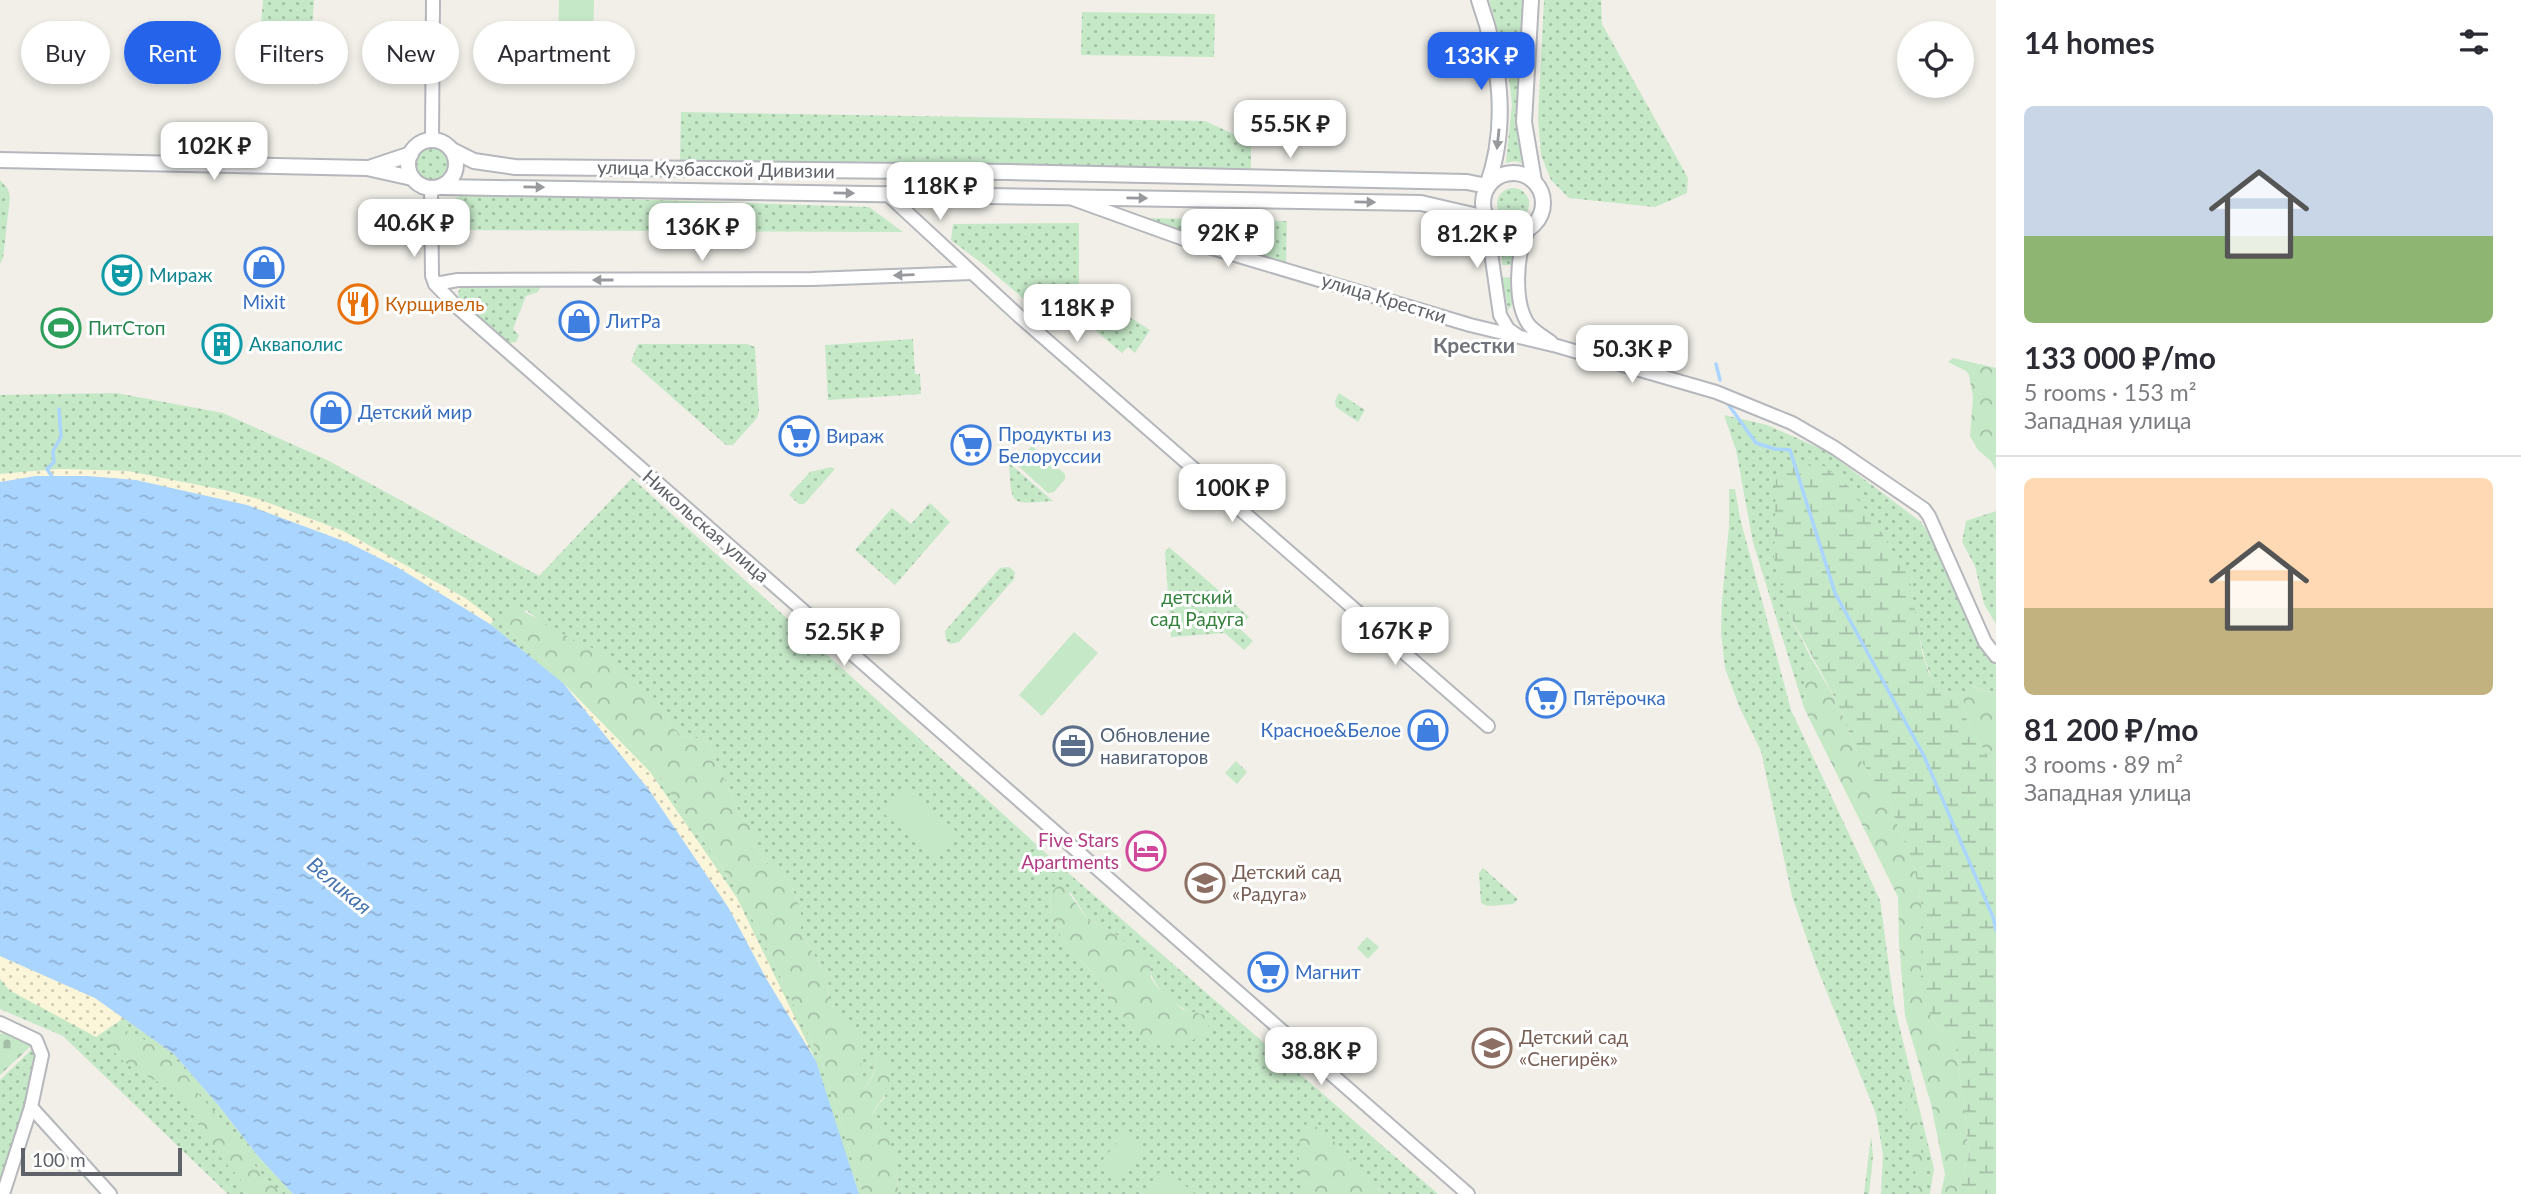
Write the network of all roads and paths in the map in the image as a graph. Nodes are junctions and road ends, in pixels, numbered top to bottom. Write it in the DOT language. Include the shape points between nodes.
graph roads {
  1 [pos="433,0"];
  2 [pos="1479,0"];
  3 [pos="1531,0"];
  4 [pos="432,140"];
  5 [pos="452,150"];
  6 [pos="411,154"];
  7 [pos="0,160"];
  8 [pos="367,168"];
  9 [pos="412,178"];
  10 [pos="1534,181"];
  11 [pos="1487,186"];
  12 [pos="436,188"];
  13 [pos="886,194"];
  14 [pos="1069,197"];
  15 [pos="1486,218"];
  16 [pos="1529,229"];
  17 [pos="972,273"];
  18 [pos="435,284"];
  19 [pos="1524,314"];
  20 [pos="1509,332"];
  21 [pos="1557,346"];
  22 [pos="1996,656"];
  23 [pos="1488,726"];
  24 [pos="0,1023"];
  25 [pos="31,1107"];
  26 [pos="3,1194"];
  27 [pos="110,1194"];
  28 [pos="1468,1194"];
  1 -- 4 [label="street"];
  2 -- 11 [label="street, one-way" via="1492,44 1500,100 1497,154"];
  3 -- 10 [label="street" via="1524,122"];
  4 -- 5 [label="street, улица Кузбасской Дивизии"];
  4 -- 6 [label="street" via="417,145"];
  5 -- 11 [label="street, улица Кузбасской Дивизии" via="474,161 515,167 1269,177"];
  5 -- 12 [label="street" via="456,173"];
  6 -- 8 [label="street"];
  6 -- 9 [label="street"];
  7 -- 8 [label="street"];
  8 -- 9 [label="street"];
  9 -- 12 [label="street" via="417,184"];
  10 -- 11 [label="street" via="1526,175 1506,173"];
  10 -- 16 [label="street" via="1543,208"];
  11 -- 15 [label="street" via="1482,207"];
  12 -- 13 [label="street, улица Кузбасской Дивизии, one-way"];
  12 -- 18 [label="street" via="431,267"];
  13 -- 14 [label="street, улица Кузбасской Дивизии"];
  13 -- 17 [label="street"];
  14 -- 15 [label="street, улица Кузбасской Дивизии, one-way" via="1421,203"];
  14 -- 20 [label="street, улица Крестки" via="1195,243"];
  15 -- 16 [label="street" via="1506,233"];
  15 -- 20 [label="street" via="1500,315"];
  16 -- 19 [label="street" via="1517,276"];
  17 -- 18 [label="street, one-way"];
  17 -- 23 [label="street"];
  18 -- 28 [label="street, Никольская улица"];
  19 -- 20 [label="street"];
  19 -- 21 [label="street" via="1536,331"];
  20 -- 21 [label="street, улица Крестки"];
  21 -- 22 [label="street, улица Крестки" via="1716,392 1792,423 1924,509 1985,642"];
  24 -- 25 [label="street" via="36,1040 42,1055"];
  25 -- 26 [label="street"];
  25 -- 27 [label="street"];
}
